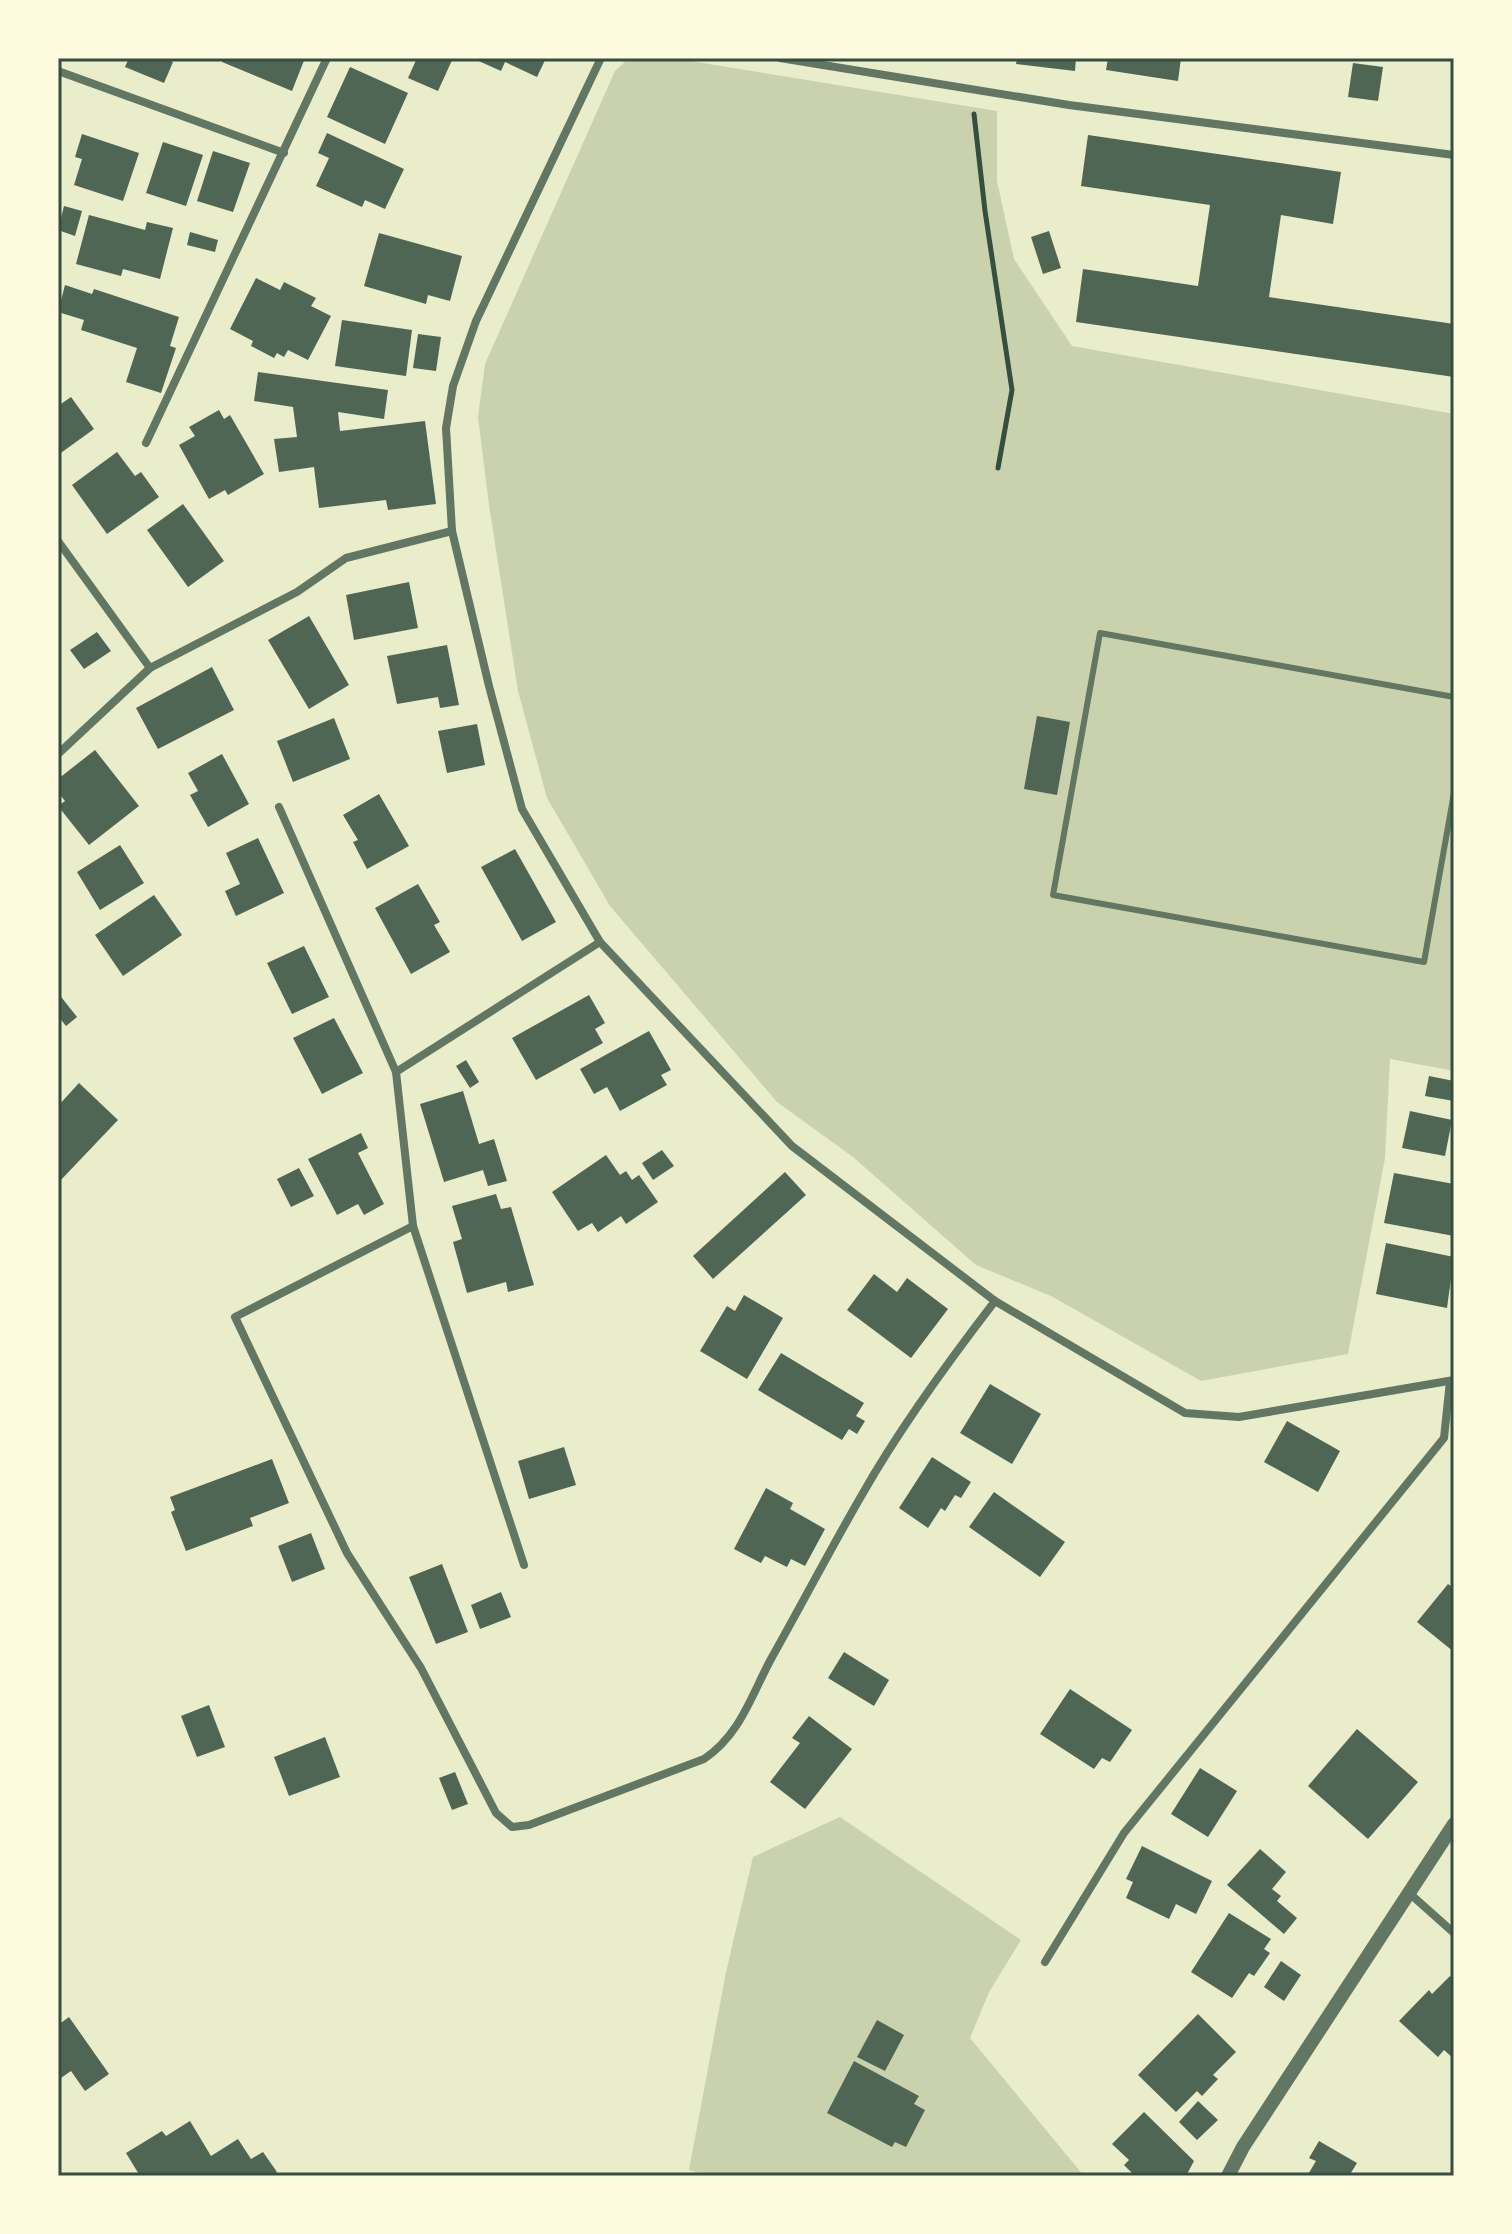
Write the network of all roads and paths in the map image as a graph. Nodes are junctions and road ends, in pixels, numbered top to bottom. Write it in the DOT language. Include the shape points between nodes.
graph roads {
  1 [pos="327,58"];
  2 [pos="601,58"];
  3 [pos="780,58"];
  4 [pos="58,71"];
  5 [pos="971,89"];
  6 [pos="284,153"];
  7 [pos="1454,155"];
  8 [pos="146,443"];
  9 [pos="998,468"];
  10 [pos="452,531"];
  11 [pos="58,541"];
  12 [pos="150,668"];
  13 [pos="1454,697"];
  14 [pos="58,754"];
  15 [pos="1454,793"];
  16 [pos="279,807"];
  17 [pos="600,942"];
  18 [pos="396,1072"];
  19 [pos="413,1226"];
  20 [pos="995,1301"];
  21 [pos="1452,1381"];
  22 [pos="524,1565"];
  23 [pos="1454,1824"];
  24 [pos="1408,1891"];
  25 [pos="1454,1933"];
  26 [pos="1045,1962"];
  27 [pos="1228,2176"];
  1 -- 6 [label="street"];
  2 -- 10 [label="street" via="476,321 453,386 446,428"];
  3 -- 5 [label="street"];
  4 -- 6 [label="street"];
  5 -- 7 [label="street"];
  5 -- 9 [label="path" via="1012,390"];
  6 -- 8 [label="street"];
  10 -- 12 [label="street" via="346,558 297,592"];
  10 -- 17 [label="street" via="522,809"];
  11 -- 12 [label="street"];
  12 -- 14 [label="street"];
  13 -- 15 [label="lane" via="1100,633 1053,895 1424,962"];
  16 -- 18 [label="street"];
  17 -- 18 [label="street"];
  17 -- 20 [label="street" via="792,1146"];
  18 -- 19 [label="street"];
  19 -- 20 [label="street" via="235,1317 347,1553 421,1668 496,1813 512,1827 704,1759 722,1747 865,1489 950,1359"];
  19 -- 22 [label="street"];
  20 -- 21 [label="street" via="1185,1413 1239,1417"];
  21 -- 26 [label="street" via="1444,1438 1124,1833"];
  23 -- 24 [label="street"];
  24 -- 25 [label="street"];
  24 -- 27 [label="street"];
}
